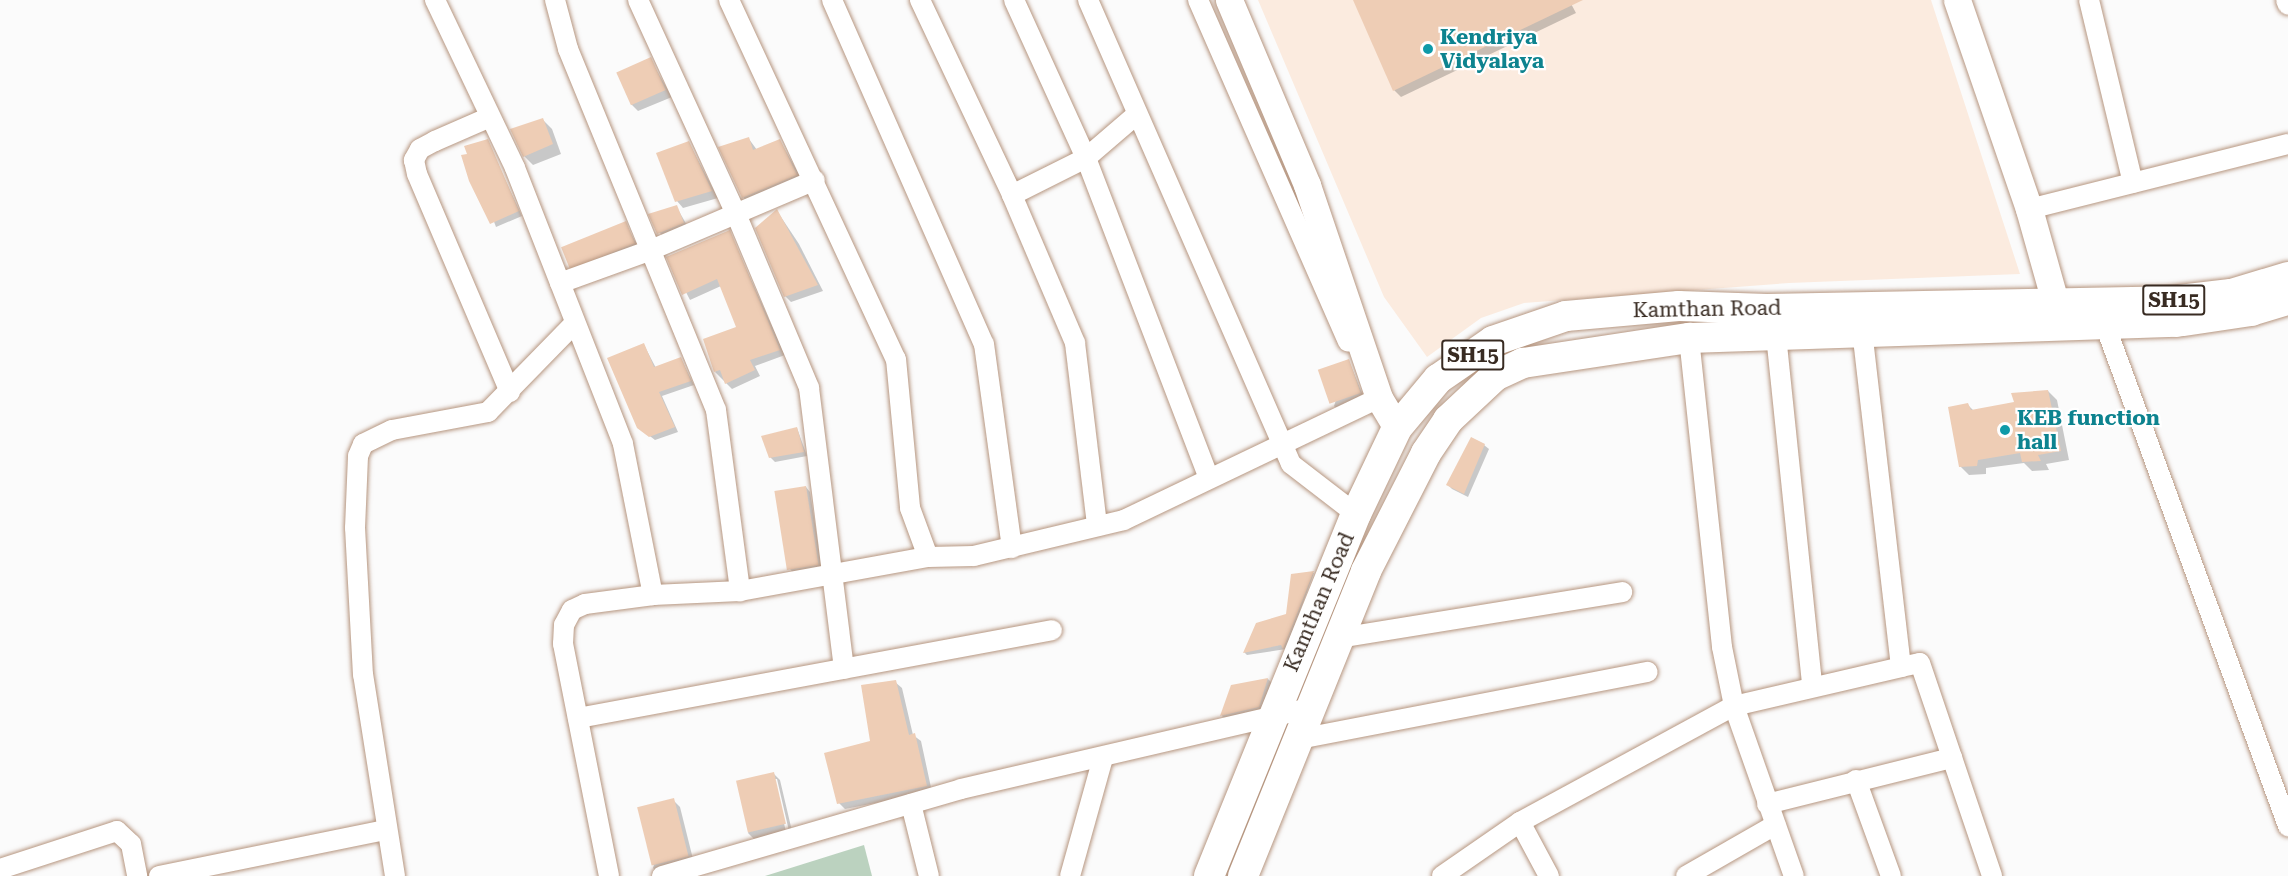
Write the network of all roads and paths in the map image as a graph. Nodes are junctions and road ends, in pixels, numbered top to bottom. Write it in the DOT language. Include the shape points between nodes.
graph roads {
  1 [pos="435,0"];
  2 [pos="555,0"];
  3 [pos="638,0"];
  4 [pos="729,0"];
  5 [pos="832,0"];
  6 [pos="920,0"];
  7 [pos="1014,0"];
  8 [pos="1088,0"];
  9 [pos="1198,0"];
  10 [pos="1228,0"];
  11 [pos="1957,0"];
  12 [pos="2089,0"];
  13 [pos="2286,0"];
  14 [pos="2288,5"];
  15 [pos="1136,115"];
  16 [pos="490,117"];
  17 [pos="2288,144"];
  18 [pos="1086,158"];
  19 [pos="815,180"];
  20 [pos="2133,183"];
  21 [pos="1012,195"];
  22 [pos="2029,208"];
  23 [pos="736,214"];
  24 [pos="651,250"];
  25 [pos="2288,277"];
  26 [pos="560,283"];
  27 [pos="2288,300"];
  28 [pos="2060,313"];
  29 [pos="2104,322"];
  30 [pos="575,323"];
  31 [pos="1862,332"];
  32 [pos="1776,335"];
  33 [pos="1689,338"];
  34 [pos="1438,379"];
  35 [pos="510,392"];
  36 [pos="1376,399"];
  37 [pos="1467,399"];
  38 [pos="1397,428"];
  39 [pos="1282,443"];
  40 [pos="1209,478"];
  41 [pos="1356,514"];
  42 [pos="1097,526"];
  43 [pos="1012,548"];
  44 [pos="928,557"];
  45 [pos="833,575"];
  46 [pos="741,591"];
  47 [pos="1622,592"];
  48 [pos="653,595"];
  49 [pos="1052,630"];
  50 [pos="1339,638"];
  51 [pos="1901,667"];
  52 [pos="844,669"];
  53 [pos="1648,672"];
  54 [pos="1812,686"];
  55 [pos="1734,706"];
  56 [pos="1312,707"];
  57 [pos="578,718"];
  58 [pos="1271,718"];
  59 [pos="1299,739"];
  60 [pos="1103,758"];
  61 [pos="1952,758"];
  62 [pos="1856,780"];
  63 [pos="911,804"];
  64 [pos="1767,804"];
  65 [pos="1520,822"];
  66 [pos="1774,825"];
  67 [pos="2288,826"];
  68 [pos="386,830"];
  69 [pos="0,869"];
  70 [pos="137,876"];
  71 [pos="159,876"];
  72 [pos="394,876"];
  73 [pos="609,876"];
  74 [pos="662,876"];
  75 [pos="929,876"];
  76 [pos="1070,876"];
  77 [pos="1209,876"];
  78 [pos="1243,876"];
  79 [pos="1442,876"];
  80 [pos="1550,876"];
  81 [pos="1686,876"];
  82 [pos="1794,876"];
  83 [pos="1892,876"];
  84 [pos="1992,876"];
  1 -- 16 [label="street"];
  2 -- 24 [label="street" via="568,49"];
  3 -- 23 [label="street"];
  4 -- 19 [label="street"];
  5 -- 43 [label="street" via="984,344"];
  6 -- 21 [label="street"];
  7 -- 18 [label="street"];
  8 -- 15 [label="street"];
  9 -- 36 [label="street"];
  10 -- 36 [label="street" via="1307,185"];
  11 -- 22 [label="street"];
  12 -- 20 [label="street"];
  13 -- 14 [label="street"];
  15 -- 18 [label="street"];
  15 -- 39 [label="street" via="1225,306"];
  16 -- 26 [label="street"];
  16 -- 35 [label="street" via="420,149 414,160"];
  17 -- 20 [label="street"];
  18 -- 21 [label="street"];
  18 -- 40 [label="street"];
  19 -- 23 [label="street"];
  19 -- 44 [label="street" via="896,359 910,508"];
  20 -- 22 [label="street"];
  21 -- 42 [label="street" via="1075,343"];
  22 -- 28 [label="street"];
  23 -- 24 [label="street"];
  23 -- 45 [label="street" via="809,388"];
  24 -- 26 [label="street"];
  24 -- 46 [label="street" via="716,410"];
  25 -- 28 [label="main road, Kamthan Road / SH15" via="2231,294"];
  26 -- 30 [label="street"];
  27 -- 29 [label="main road, Kamthan Road / SH15" via="2251,311 2176,322"];
  28 -- 29 [label="main road, Kamthan Road / SH15"];
  28 -- 31 [label="main road, Kamthan Road / SH15"];
  28 -- 34 [label="main road, Kamthan Road / SH15" via="1679,306 1566,316 1493,341"];
  29 -- 67 [label="street"];
  30 -- 35 [label="street"];
  30 -- 48 [label="street" via="628,461"];
  31 -- 32 [label="main road, Kamthan Road / SH15"];
  31 -- 51 [label="street"];
  32 -- 33 [label="main road, Kamthan Road / SH15"];
  32 -- 54 [label="street"];
  33 -- 37 [label="main road, Kamthan Road / SH15" via="1522,363 1495,376"];
  33 -- 55 [label="street" via="1722,647"];
  34 -- 37 [label="main road"];
  34 -- 38 [label="main road, Kamthan Road / SH15"];
  35 -- 68 [label="street" via="488,412 475,417 392,430 374,437 363,444 358,456 355,528 363,675"];
  36 -- 38 [label="street"];
  36 -- 39 [label="street"];
  37 -- 50 [label="main road, Kamthan Road / SH15" via="1426,453 1366,571"];
  38 -- 41 [label="main road, Kamthan Road / SH15"];
  39 -- 40 [label="street"];
  39 -- 41 [label="street" via="1291,464"];
  40 -- 42 [label="street" via="1124,520"];
  41 -- 58 [label="main road, Kamthan Road / SH15"];
  42 -- 43 [label="street"];
  43 -- 44 [label="street" via="947,559"];
  44 -- 45 [label="street"];
  45 -- 46 [label="street"];
  45 -- 52 [label="street"];
  46 -- 48 [label="street"];
  47 -- 50 [label="street"];
  48 -- 57 [label="street" via="585,604 572,610 564,625 563,644"];
  49 -- 52 [label="street"];
  50 -- 56 [label="main road, Kamthan Road / SH15"];
  51 -- 54 [label="street"];
  51 -- 61 [label="street" via="1920,663"];
  52 -- 57 [label="street"];
  53 -- 59 [label="street"];
  54 -- 55 [label="street"];
  55 -- 64 [label="street"];
  55 -- 65 [label="street"];
  56 -- 58 [label="street"];
  56 -- 59 [label="main road, Kamthan Road / SH15"];
  57 -- 73 [label="street"];
  58 -- 60 [label="street"];
  58 -- 77 [label="main road, Kamthan Road / SH15"];
  59 -- 78 [label="main road, Kamthan Road / SH15"];
  60 -- 63 [label="street"];
  60 -- 76 [label="street"];
  61 -- 62 [label="street"];
  61 -- 84 [label="street"];
  62 -- 64 [label="street"];
  62 -- 83 [label="street"];
  63 -- 74 [label="street"];
  63 -- 75 [label="street"];
  64 -- 66 [label="street"];
  65 -- 79 [label="street"];
  65 -- 80 [label="street"];
  66 -- 81 [label="street"];
  66 -- 82 [label="street"];
  68 -- 71 [label="street"];
  68 -- 72 [label="street"];
  69 -- 70 [label="street" via="117,831 125,834 131,844"];
}
